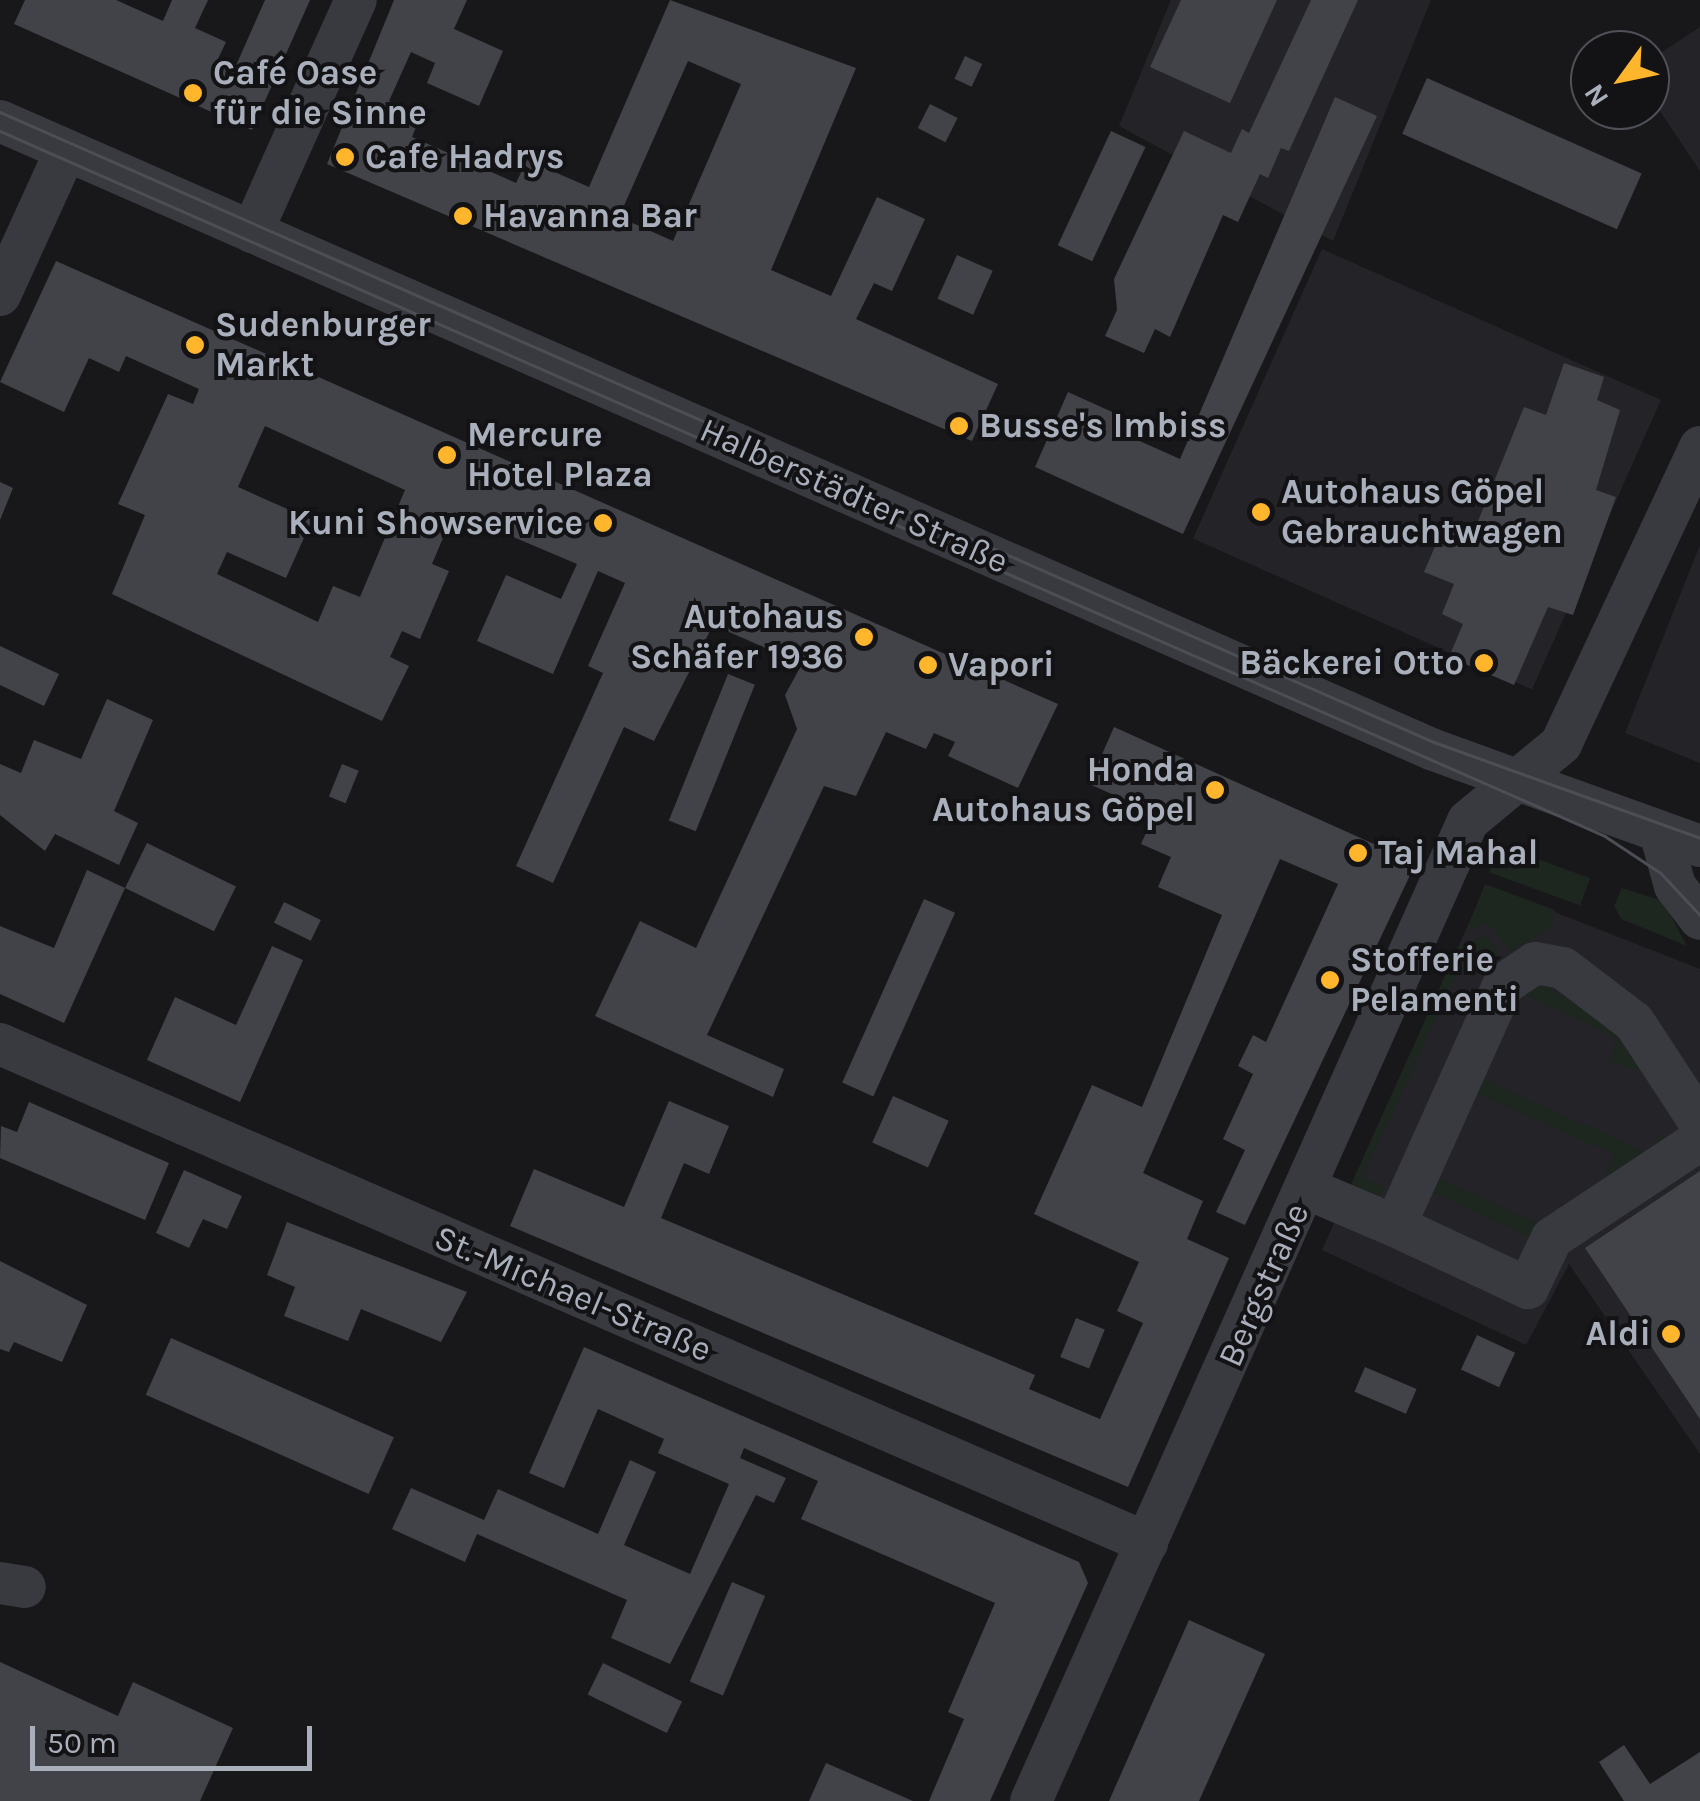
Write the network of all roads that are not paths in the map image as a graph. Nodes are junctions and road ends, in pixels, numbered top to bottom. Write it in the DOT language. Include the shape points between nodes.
graph roads {
  1 [pos="356,0"];
  2 [pos="0,120"];
  3 [pos="66,150"];
  4 [pos="252,232"];
  5 [pos="0,294"];
  6 [pos="1699,451"];
  7 [pos="1510,781"];
  8 [pos="1660,832"];
  9 [pos="1700,846"];
  10 [pos="1700,919"];
  11 [pos="0,1044"];
  12 [pos="1700,1123"];
  13 [pos="1700,1140"];
  14 [pos="1308,1189"];
  15 [pos="1395,1226"];
  16 [pos="1147,1543"];
  17 [pos="1031,1801"];
  1 -- 4 [label="street"];
  2 -- 3 [label="street, Halberstädter Straße"];
  3 -- 4 [label="street, Halberstädter Straße"];
  3 -- 5 [label="street"];
  4 -- 7 [label="street, Halberstädter Straße"];
  6 -- 7 [label="street, Bergstraße" via="1561,744"];
  7 -- 8 [label="street, Halberstädter Straße"];
  7 -- 14 [label="street, Bergstraße" via="1468,822"];
  8 -- 9 [label="street, Halberstädter Straße"];
  8 -- 10 [label="street" via="1676,886"];
  11 -- 16 [label="street, St.-Michael-Straße"];
  12 -- 15 [label="street" via="1626,1015 1563,968 1523,965 1504,984"];
  13 -- 15 [label="street" via="1552,1238 1528,1288"];
  14 -- 15 [label="street"];
  14 -- 16 [label="street, Bergstraße"];
  16 -- 17 [label="street, Bergstraße"];
}
